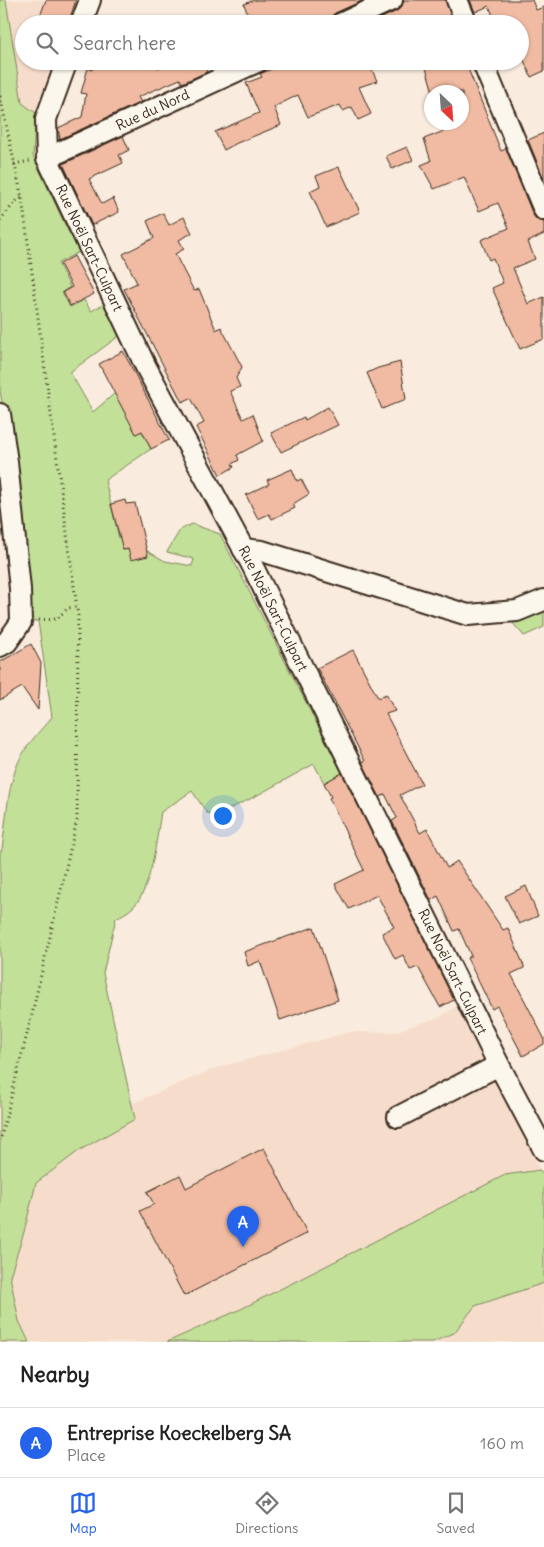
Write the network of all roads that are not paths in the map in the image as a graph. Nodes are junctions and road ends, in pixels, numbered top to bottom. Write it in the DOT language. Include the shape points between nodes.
graph roads {
  1 [pos="90,0"];
  2 [pos="392,0"];
  3 [pos="457,0"];
  4 [pos="84,15"];
  5 [pos="360,15"];
  6 [pos="463,15"];
  7 [pos="64,70"];
  8 [pos="239,70"];
  9 [pos="486,70"];
  10 [pos="48,158"];
  11 [pos="544,210"];
  12 [pos="0,414"];
  13 [pos="243,549"];
  14 [pos="544,600"];
  15 [pos="0,646"];
  16 [pos="499,1065"];
  17 [pos="398,1117"];
  18 [pos="544,1150"];
  1 -- 4 [label="street"];
  2 -- 5 [label="street"];
  3 -- 6 [label="street"];
  7 -- 10 [label="street, Rue Noël Sart-Culpart" via="46,119"];
  8 -- 10 [label="street, Rue du Nord"];
  9 -- 11 [label="street"];
  10 -- 13 [label="street, Rue Noël Sart-Culpart" via="146,367"];
  12 -- 15 [label="street" via="21,622"];
  13 -- 14 [label="street" via="262,551 468,615 517,611"];
  13 -- 16 [label="street, Rue Noël Sart-Culpart"];
  16 -- 17 [label="street"];
  16 -- 18 [label="street, Rue Noël Sart-Culpart"];
}
